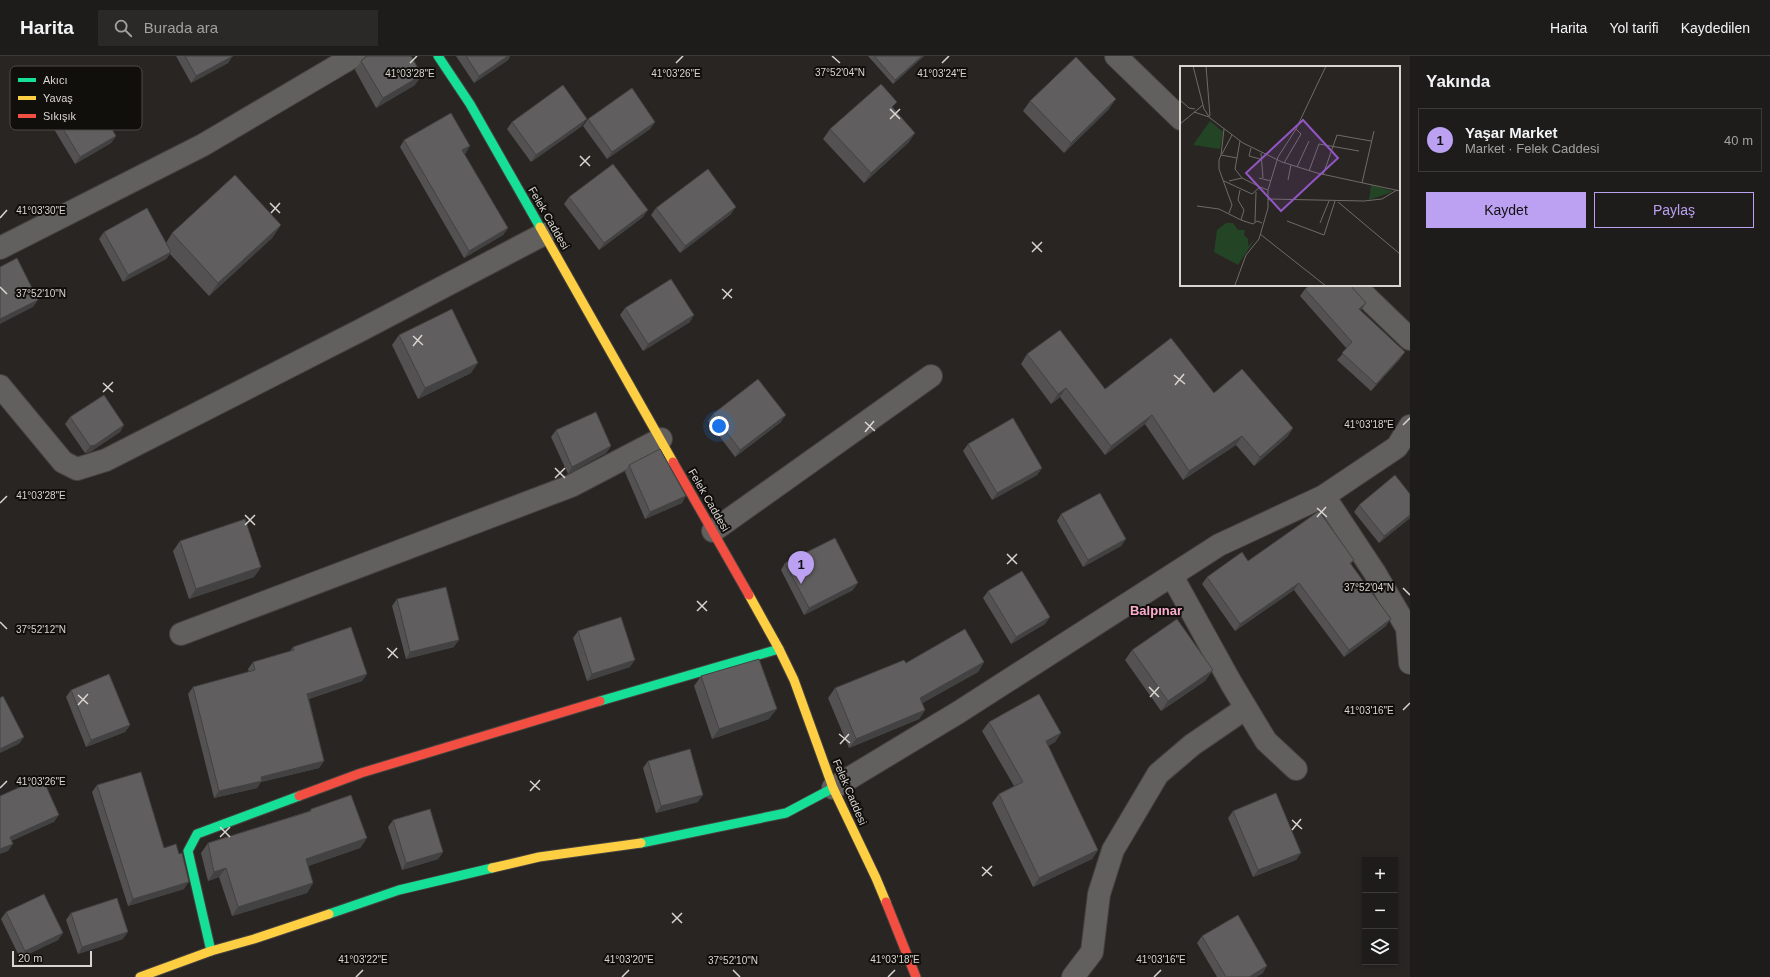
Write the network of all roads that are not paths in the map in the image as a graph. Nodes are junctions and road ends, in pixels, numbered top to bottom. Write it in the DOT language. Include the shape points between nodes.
graph roads {
  1 [pos="354,56"];
  2 [pos="438,56"];
  3 [pos="1116,56"];
  4 [pos="1180,118"];
  5 [pos="544,234"];
  6 [pos="0,248"];
  7 [pos="1355,286"];
  8 [pos="1410,339"];
  9 [pos="931,376"];
  10 [pos="0,386"];
  11 [pos="1410,426"];
  12 [pos="661,439"];
  13 [pos="1324,496"];
  14 [pos="713,531"];
  15 [pos="1172,576"];
  16 [pos="1408,628"];
  17 [pos="182,634"];
  18 [pos="779,649"];
  19 [pos="1410,663"];
  20 [pos="1246,708"];
  21 [pos="1296,769"];
  22 [pos="833,788"];
  23 [pos="211,951"];
  24 [pos="140,977"];
  25 [pos="916,977"];
  26 [pos="1073,977"];
  1 -- 6 [label="street" via="203,145"];
  2 -- 5 [label="street, Felek Caddesi" via="470,104"];
  3 -- 4 [label="street"];
  5 -- 10 [label="street" via="106,460 77,469 63,462"];
  5 -- 12 [label="street, Felek Caddesi"];
  7 -- 8 [label="street"];
  9 -- 14 [label="street"];
  11 -- 13 [label="street" via="1397,446"];
  12 -- 14 [label="street, Felek Caddesi"];
  12 -- 17 [label="street" via="571,486"];
  13 -- 15 [label="street" via="1219,545"];
  13 -- 16 [label="street"];
  14 -- 18 [label="street, Felek Caddesi"];
  15 -- 20 [label="street"];
  15 -- 22 [label="street" via="959,712"];
  16 -- 19 [label="street"];
  18 -- 22 [label="street, Felek Caddesi" via="794,680"];
  18 -- 23 [label="street" via="361,773 197,834 188,851"];
  20 -- 21 [label="street" via="1266,741"];
  20 -- 26 [label="street" via="1192,745 1158,774 1113,850 1099,894 1092,952"];
  22 -- 23 [label="street" via="786,813 637,844 539,857 407,888"];
  22 -- 25 [label="street, Felek Caddesi" via="876,878"];
  23 -- 24 [label="street"];
}
